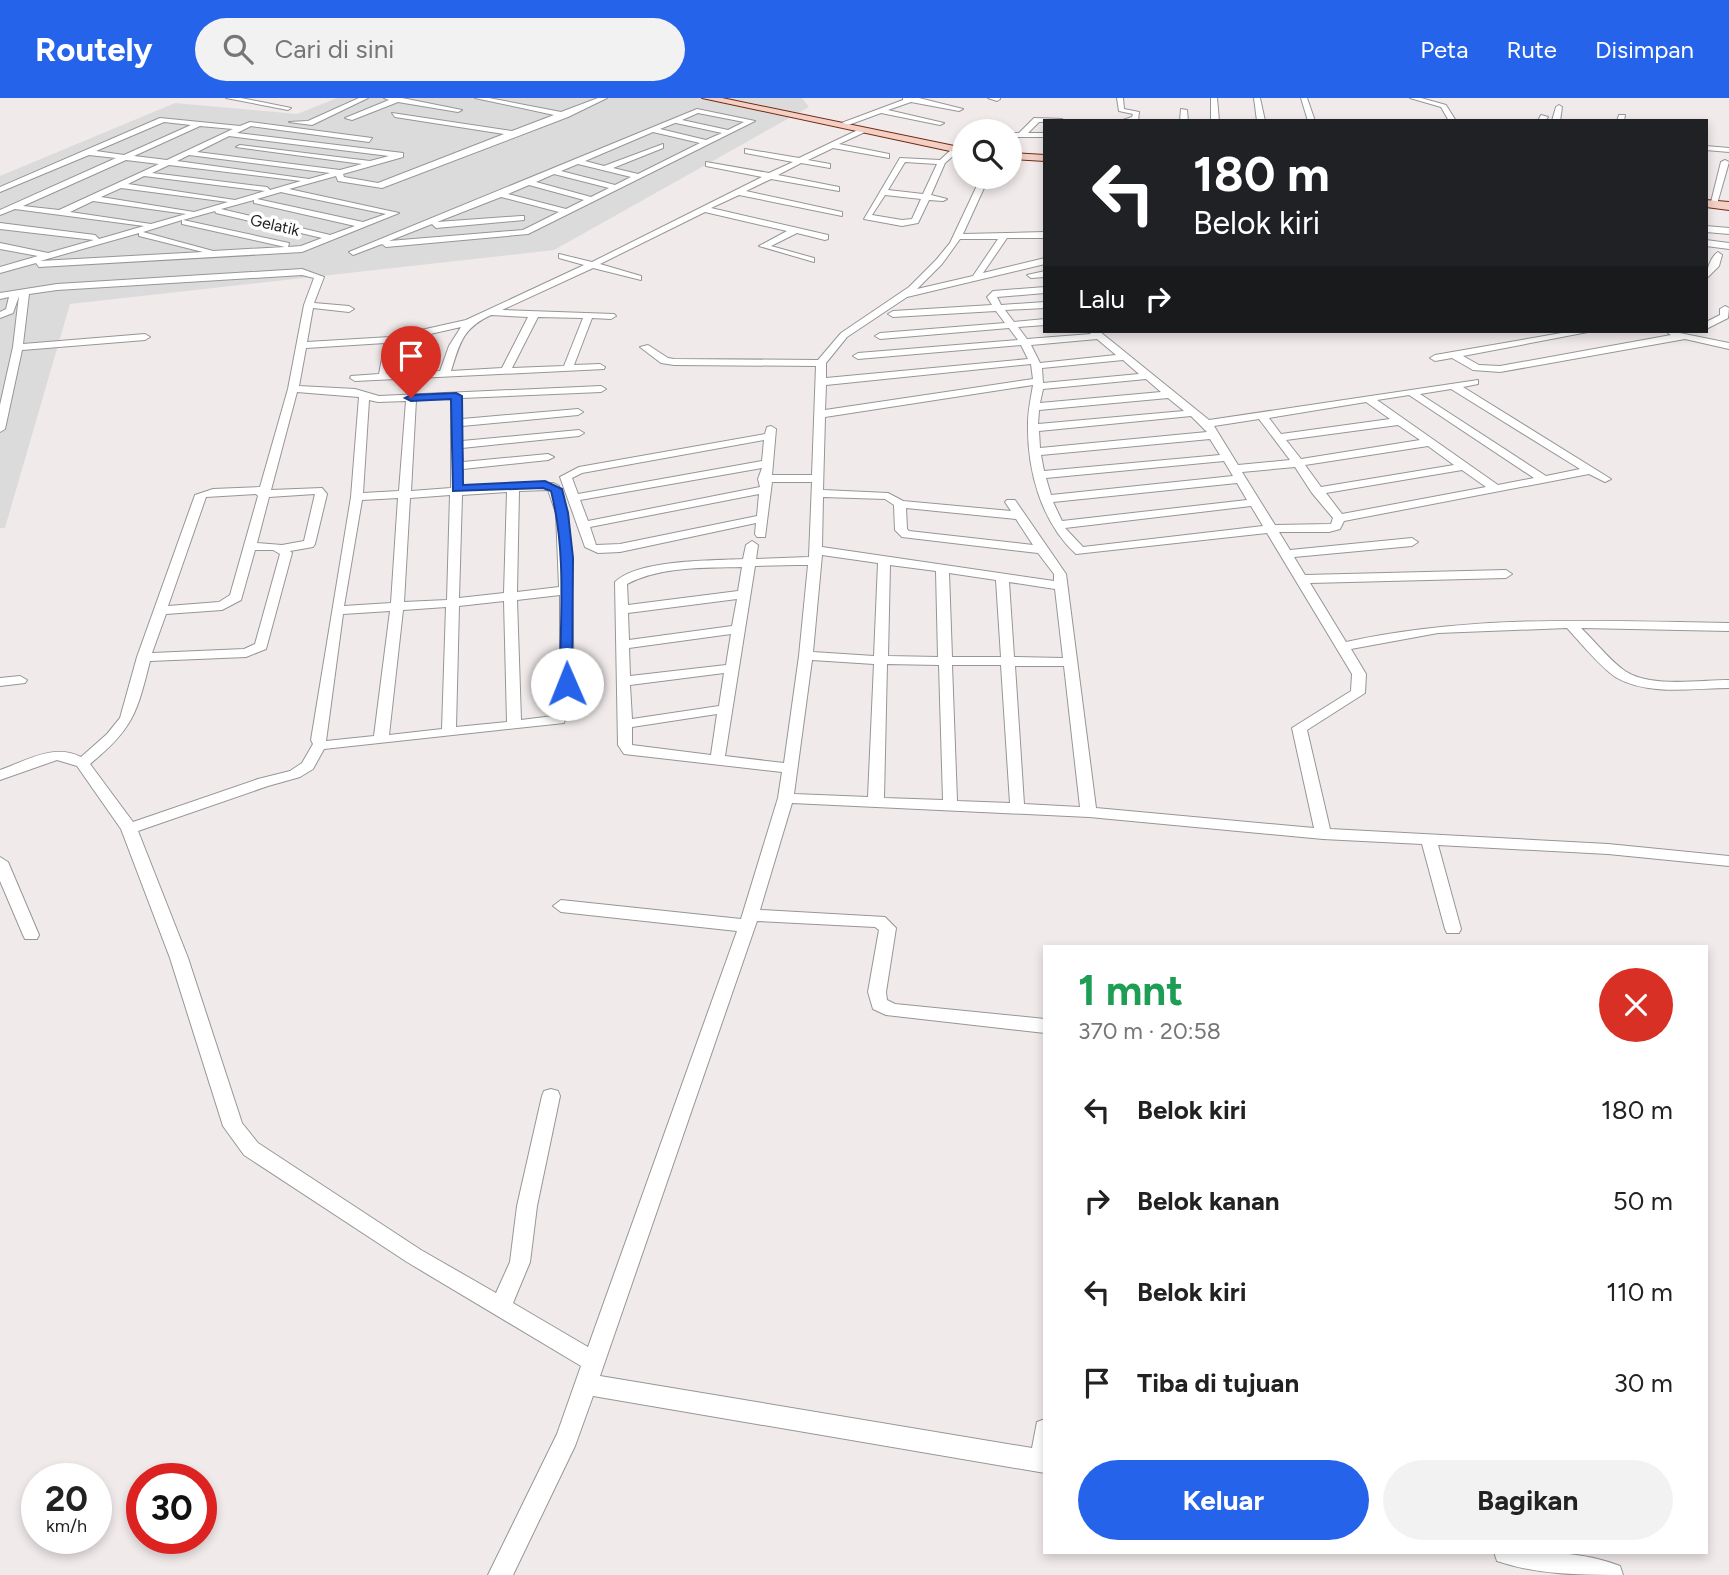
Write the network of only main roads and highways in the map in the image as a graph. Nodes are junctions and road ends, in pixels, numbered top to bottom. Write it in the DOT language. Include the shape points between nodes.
graph roads {
  1 [pos="709,98"];
  2 [pos="952,149"];
  3 [pos="1022,157"];
  4 [pos="1043,159"];
  5 [pos="1710,204"];
  6 [pos="1729,206"];
  1 -- 2 [label="main road"];
  3 -- 4 [label="main road"];
  5 -- 6 [label="main road"];
}
